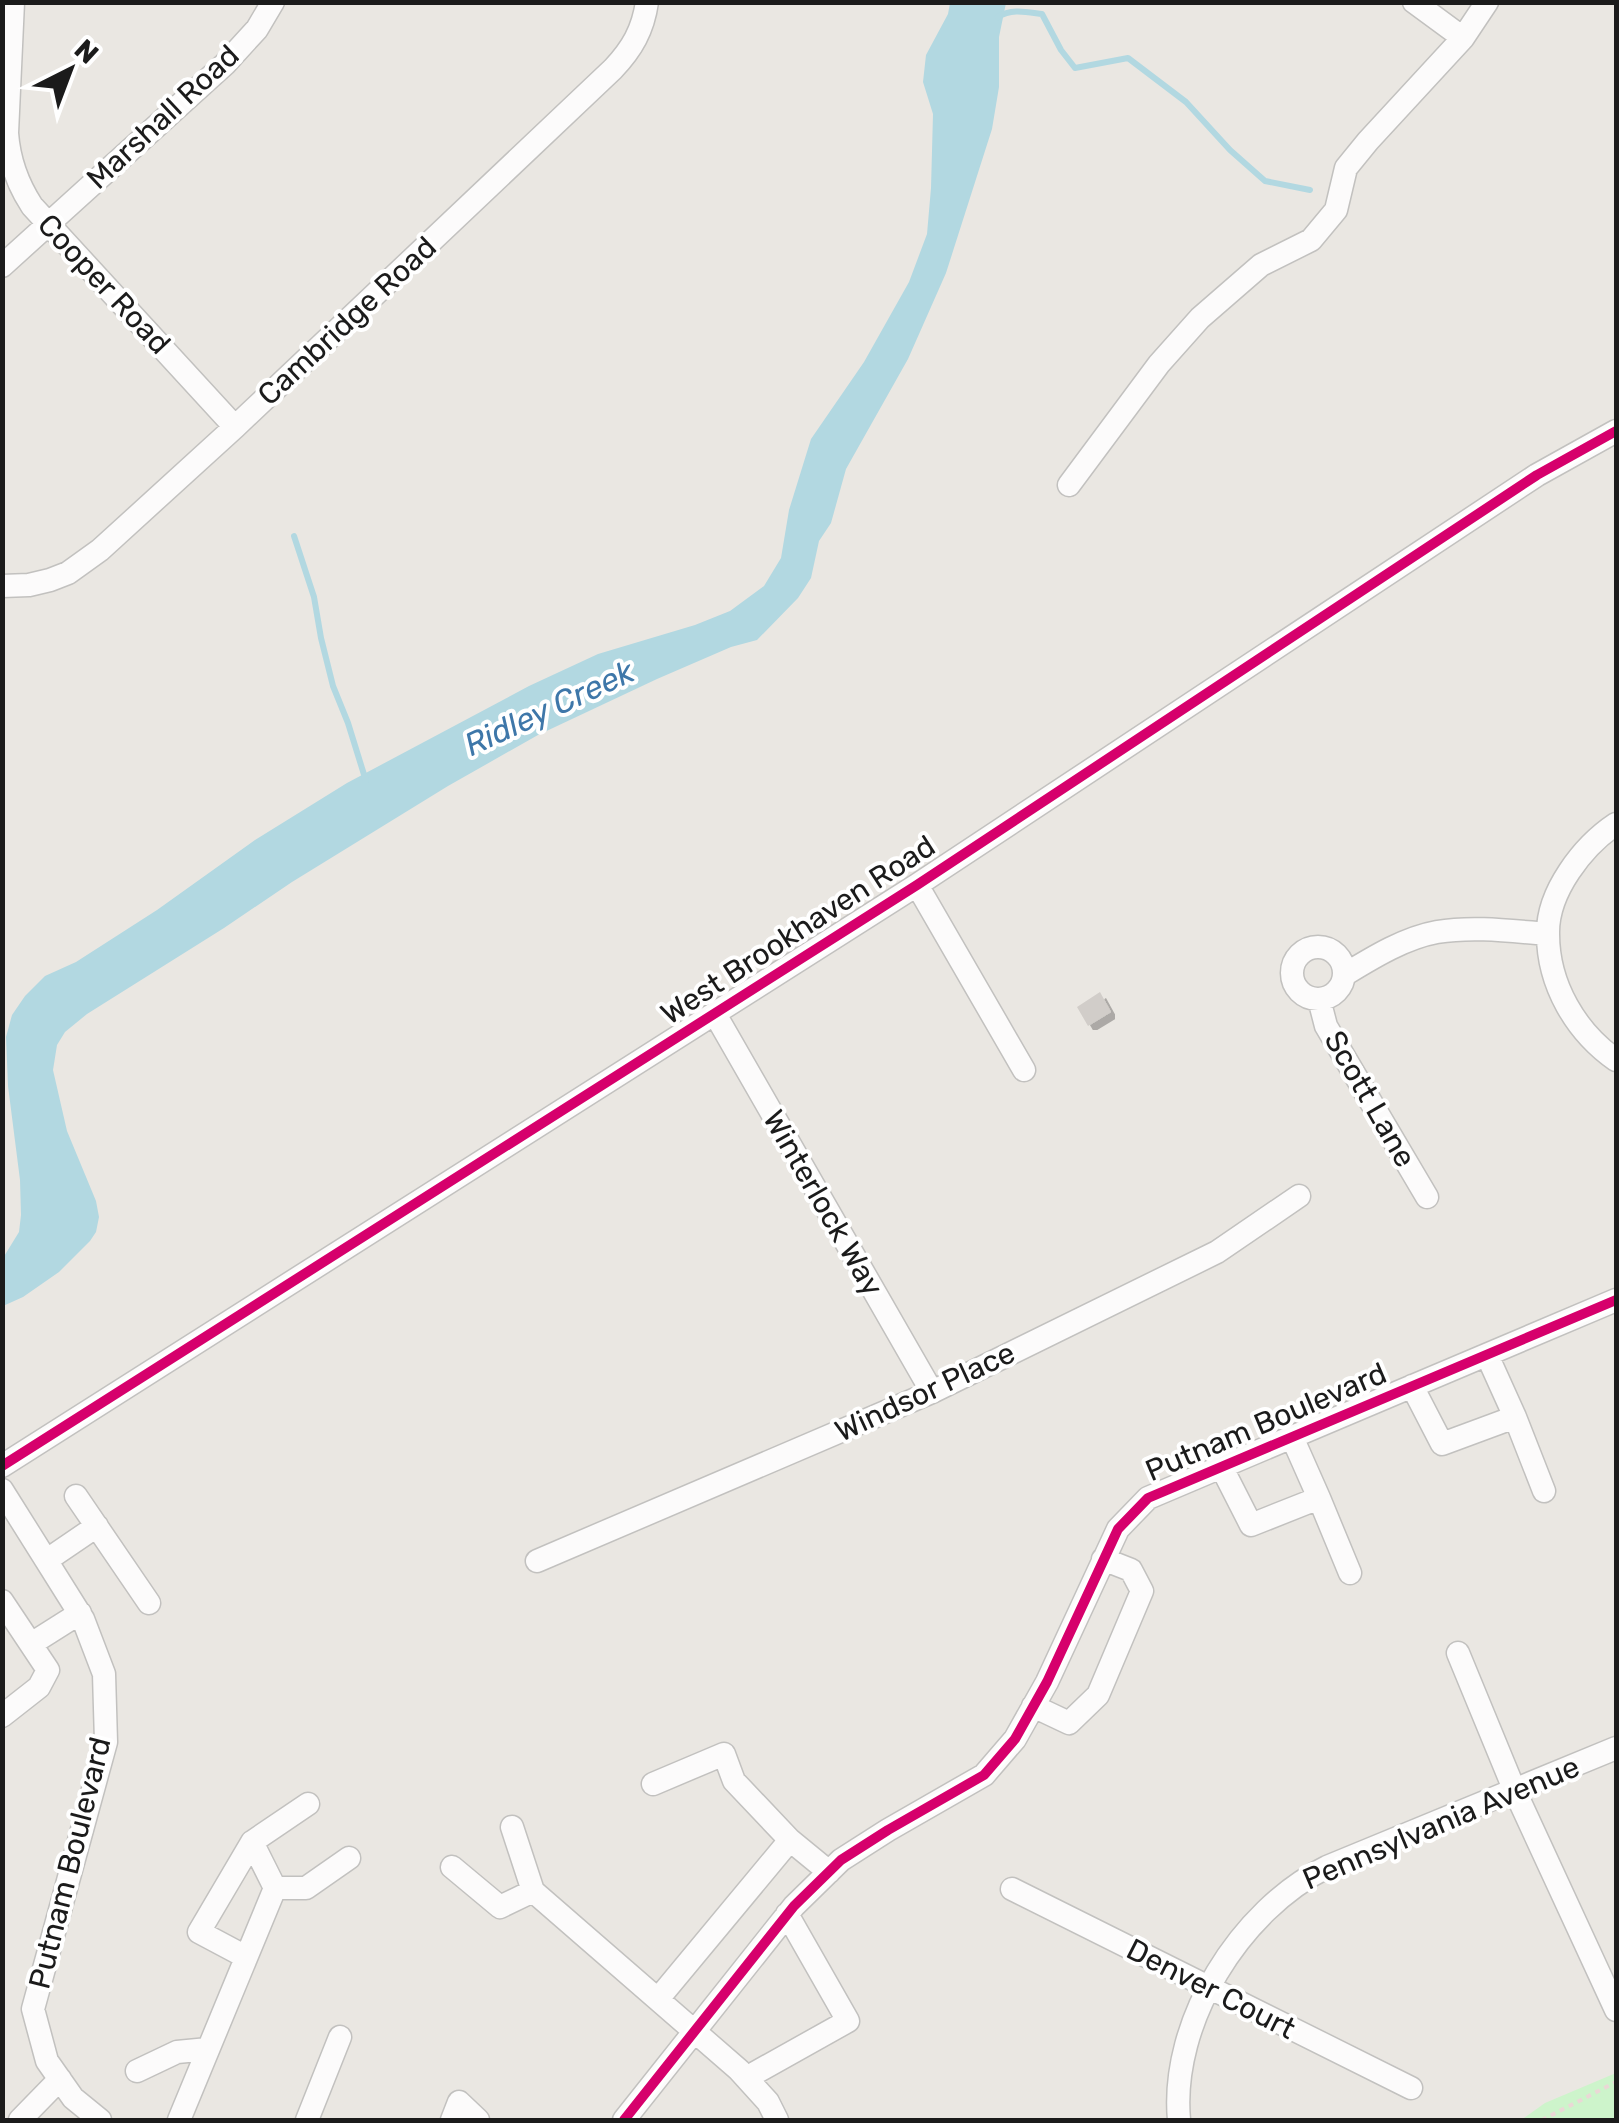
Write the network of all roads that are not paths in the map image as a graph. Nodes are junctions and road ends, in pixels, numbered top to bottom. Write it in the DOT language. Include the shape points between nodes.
graph roads {
  1 [pos="13,2"];
  2 [pos="273,2"];
  3 [pos="648,2"];
  4 [pos="1414,2"];
  5 [pos="1488,2"];
  6 [pos="1463,38"];
  7 [pos="48,222"];
  8 [pos="2,266"];
  9 [pos="235,427"];
  10 [pos="1616,431"];
  11 [pos="1069,485"];
  12 [pos="2,586"];
  13 [pos="1616,824"];
  14 [pos="917,885"];
  15 [pos="1548,934"];
  16 [pos="1344,975"];
  17 [pos="1319,999"];
  18 [pos="714,1014"];
  19 [pos="1616,1060"];
  20 [pos="1024,1070"];
  21 [pos="1299,1196"];
  22 [pos="1427,1197"];
  23 [pos="1616,1300"];
  24 [pos="1487,1355"];
  25 [pos="1412,1386"];
  26 [pos="932,1392"];
  27 [pos="1514,1417"];
  28 [pos="1292,1437"];
  29 [pos="2,1466"];
  30 [pos="1221,1466"];
  31 [pos="2,1490"];
  32 [pos="1544,1491"];
  33 [pos="76,1496"];
  34 [pos="1319,1498"];
  35 [pos="97,1526"];
  36 [pos="1104,1559"];
  37 [pos="46,1560"];
  38 [pos="537,1561"];
  39 [pos="1350,1573"];
  40 [pos="2,1600"];
  41 [pos="150,1603"];
  42 [pos="80,1613"];
  43 [pos="31,1644"];
  44 [pos="1458,1653"];
  45 [pos="1033,1706"];
  46 [pos="2,1716"];
  47 [pos="1616,1748"];
  48 [pos="653,1784"];
  49 [pos="1514,1789"];
  50 [pos="308,1804"];
  51 [pos="512,1827"];
  52 [pos="790,1840"];
  53 [pos="252,1842"];
  54 [pos="348,1858"];
  55 [pos="452,1867"];
  56 [pos="829,1872"];
  57 [pos="275,1888"];
  58 [pos="1012,1889"];
  59 [pos="533,1891"];
  60 [pos="788,1914"];
  61 [pos="246,1957"];
  62 [pos="1207,1988"];
  63 [pos="658,1999"];
  64 [pos="1616,2010"];
  65 [pos="694,2030"];
  66 [pos="340,2037"];
  67 [pos="208,2049"];
  68 [pos="137,2070"];
  69 [pos="60,2078"];
  70 [pos="746,2078"];
  71 [pos="1411,2088"];
  72 [pos="20,2120"];
  73 [pos="100,2120"];
  74 [pos="179,2120"];
  75 [pos="308,2120"];
  76 [pos="452,2120"];
  77 [pos="478,2120"];
  78 [pos="624,2120"];
  79 [pos="776,2120"];
  80 [pos="1179,2120"];
  1 -- 7 [label="street, Cooper Road" via="8,152 21,189"];
  2 -- 7 [label="street, Marshall Road" via="225,64"];
  3 -- 9 [label="street, Cambridge Road" via="637,39 614,70"];
  4 -- 6 [label="street"];
  5 -- 6 [label="street"];
  6 -- 11 [label="street" via="1346,168 1336,210 1312,240 1262,265 1200,318"];
  7 -- 8 [label="street, Marshall Road"];
  7 -- 9 [label="street, Cooper Road"];
  9 -- 12 [label="street, Cambridge Road" via="85,562 50,580"];
  10 -- 14 [label="street, West Brookhaven Road" via="1538,474"];
  13 -- 15 [label="street" via="1566,876"];
  14 -- 18 [label="street, West Brookhaven Road"];
  14 -- 20 [label="street"];
  15 -- 16 [label="street, Scott Lane" via="1434,933"];
  15 -- 19 [label="street" via="1569,1009"];
  16 -- 17 [label="street, Scott Lane" via="1336,992"];
  16 -- 17 [label="street, Scott Lane" via="1332,950 1314,946 1300,953 1294,983"];
  17 -- 22 [label="street, Scott Lane" via="1326,1026"];
  18 -- 26 [label="street, Winterlock Way"];
  18 -- 29 [label="street, West Brookhaven Road"];
  21 -- 26 [label="street, Windsor Place" via="1217,1252"];
  23 -- 24 [label="street, Putnam Boulevard"];
  24 -- 25 [label="street, Putnam Boulevard"];
  24 -- 27 [label="street"];
  25 -- 27 [label="street" via="1442,1444"];
  25 -- 28 [label="street, Putnam Boulevard"];
  26 -- 38 [label="street, Windsor Place"];
  27 -- 32 [label="street"];
  28 -- 30 [label="street, Putnam Boulevard"];
  28 -- 34 [label="street"];
  30 -- 34 [label="street" via="1251,1525"];
  30 -- 36 [label="street, Putnam Boulevard" via="1148,1498 1118,1529"];
  31 -- 37 [label="street, Putnam Boulevard"];
  33 -- 35 [label="street"];
  34 -- 39 [label="street"];
  35 -- 37 [label="street"];
  35 -- 41 [label="street"];
  36 -- 45 [label="street, Putnam Boulevard"];
  36 -- 45 [label="street" via="1131,1570 1142,1591 1098,1696 1070,1723"];
  37 -- 42 [label="street, Putnam Boulevard"];
  40 -- 43 [label="street"];
  42 -- 43 [label="street"];
  42 -- 69 [label="street, Putnam Boulevard" via="104,1674 106,1742 33,2009"];
  43 -- 46 [label="street" via="48,1670"];
  44 -- 49 [label="street"];
  45 -- 56 [label="street, Putnam Boulevard" via="984,1776"];
  47 -- 49 [label="street, Pennsylvania Avenue"];
  48 -- 52 [label="street" via="724,1754 734,1781"];
  49 -- 62 [label="street, Pennsylvania Avenue" via="1298,1882 1249,1929"];
  49 -- 64 [label="street"];
  50 -- 53 [label="street"];
  51 -- 59 [label="street"];
  52 -- 56 [label="street"];
  52 -- 63 [label="street"];
  53 -- 57 [label="street"];
  53 -- 61 [label="street" via="199,1932"];
  54 -- 57 [label="street" via="306,1888"];
  55 -- 59 [label="street" via="500,1907"];
  56 -- 60 [label="street, Putnam Boulevard"];
  57 -- 61 [label="street"];
  58 -- 62 [label="street, Denver Court"];
  59 -- 63 [label="street"];
  60 -- 65 [label="street, Putnam Boulevard"];
  60 -- 70 [label="street" via="848,2021"];
  61 -- 67 [label="street"];
  62 -- 71 [label="street, Denver Court"];
  62 -- 80 [label="street, Pennsylvania Avenue" via="1184,2061"];
  63 -- 65 [label="street"];
  65 -- 70 [label="street"];
  65 -- 78 [label="street, Putnam Boulevard"];
  66 -- 75 [label="street"];
  67 -- 68 [label="street" via="177,2052"];
  67 -- 74 [label="street"];
  69 -- 72 [label="street"];
  69 -- 73 [label="street, Putnam Boulevard"];
  70 -- 79 [label="street"];
  76 -- 77 [label="street" via="458,2102"];
}
